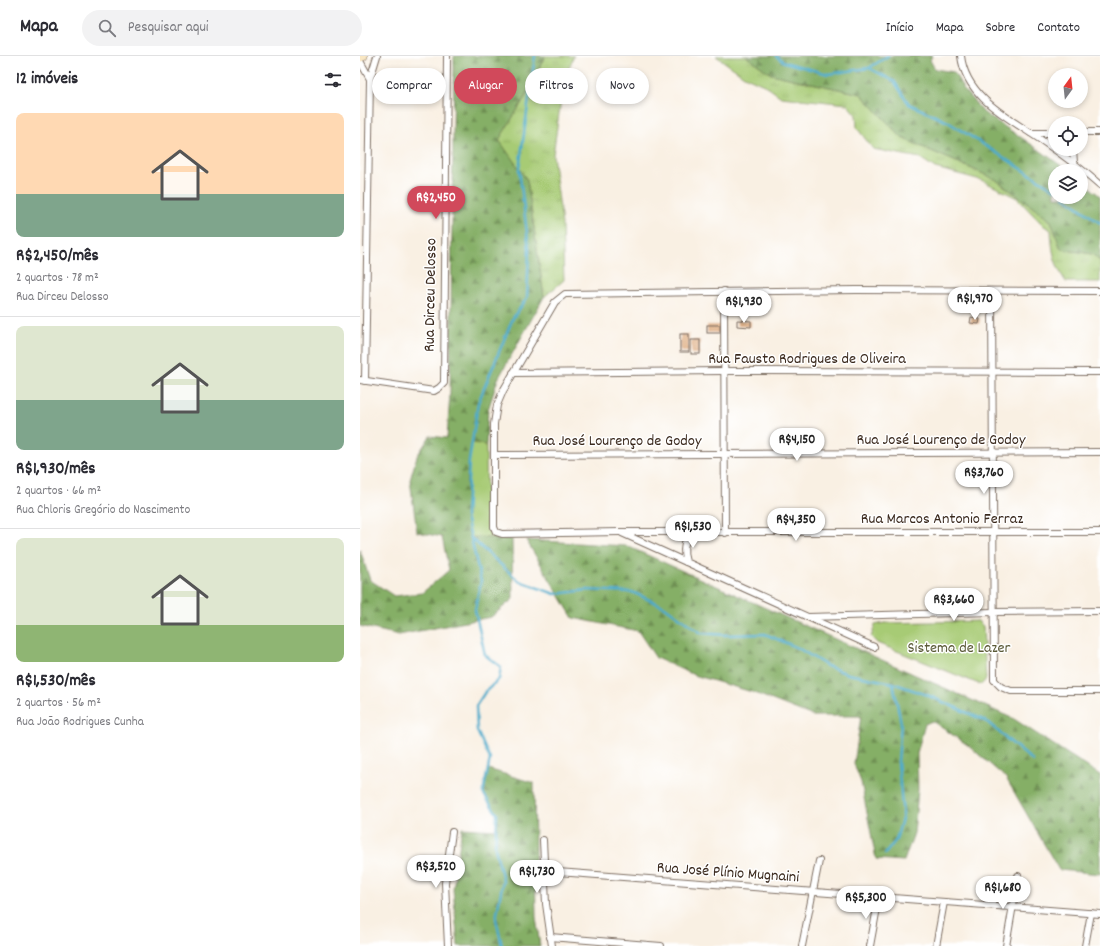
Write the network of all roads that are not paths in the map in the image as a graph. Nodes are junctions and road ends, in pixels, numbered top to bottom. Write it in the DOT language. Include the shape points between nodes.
graph roads {
  1 [pos="364,56"];
  2 [pos="377,56"];
  3 [pos="447,56"];
  4 [pos="961,56"];
  5 [pos="360,57"];
  6 [pos="360,61"];
  7 [pos="370,79"];
  8 [pos="1088,132"];
  9 [pos="1100,132"];
  10 [pos="1032,133"];
  11 [pos="1048,133"];
  12 [pos="1074,156"];
  13 [pos="1074,163"];
  14 [pos="1100,185"];
  15 [pos="724,291"];
  16 [pos="992,291"];
  17 [pos="1100,291"];
  18 [pos="724,371"];
  19 [pos="992,372"];
  20 [pos="1100,372"];
  21 [pos="513,373"];
  22 [pos="363,381"];
  23 [pos="992,452"];
  24 [pos="1100,452"];
  25 [pos="725,454"];
  26 [pos="494,456"];
  27 [pos="620,532"];
  28 [pos="993,532"];
  29 [pos="1100,532"];
  30 [pos="690,533"];
  31 [pos="725,533"];
  32 [pos="686,562"];
  33 [pos="1100,611"];
  34 [pos="993,612"];
  35 [pos="808,617"];
  36 [pos="874,647"];
  37 [pos="1100,691"];
  38 [pos="452,832"];
  39 [pos="543,840"];
  40 [pos="819,861"];
  41 [pos="545,872"];
  42 [pos="1018,876"];
  43 [pos="812,892"];
  44 [pos="879,897"];
  45 [pos="944,902"];
  46 [pos="1012,907"];
  47 [pos="1091,913"];
  48 [pos="1100,914"];
  49 [pos="550,937"];
  50 [pos="448,946"];
  51 [pos="552,946"];
  52 [pos="661,946"];
  53 [pos="802,946"];
  54 [pos="870,946"];
  55 [pos="936,946"];
  56 [pos="1006,946"];
  57 [pos="1085,946"];
  1 -- 5 [label="main road"];
  2 -- 7 [label="street"];
  3 -- 22 [label="street, Rua Dirceu Delosso" via="444,383 434,391"];
  4 -- 10 [label="street" via="968,78 982,96 1002,115"];
  6 -- 7 [label="street"];
  7 -- 22 [label="street"];
  8 -- 9 [label="street"];
  10 -- 11 [label="street"];
  10 -- 13 [label="street"];
  12 -- 13 [label="street"];
  13 -- 14 [label="street"];
  15 -- 16 [label="street"];
  15 -- 18 [label="street"];
  15 -- 21 [label="street" via="565,294 555,302"];
  16 -- 17 [label="street"];
  16 -- 19 [label="street"];
  18 -- 19 [label="street, Rua Fausto Rodrigues de Oliveira"];
  18 -- 21 [label="street, Rua Fausto Rodrigues de Oliveira"];
  18 -- 25 [label="street"];
  19 -- 20 [label="street, Rua Fausto Rodrigues de Oliveira"];
  19 -- 23 [label="street"];
  21 -- 26 [label="street" via="497,405"];
  23 -- 24 [label="street, Rua José Lourenço de Godoy"];
  23 -- 25 [label="street, Rua José Lourenço de Godoy"];
  23 -- 28 [label="street"];
  25 -- 26 [label="street, Rua José Lourenço de Godoy"];
  25 -- 31 [label="street"];
  26 -- 27 [label="street, Rua Marcos Antonio Ferraz" via="496,532"];
  27 -- 30 [label="street, Rua Marcos Antonio Ferraz"];
  27 -- 32 [label="street"];
  28 -- 29 [label="street, Rua Marcos Antonio Ferraz"];
  28 -- 31 [label="street, Rua Marcos Antonio Ferraz"];
  28 -- 34 [label="street"];
  30 -- 31 [label="street, Rua Marcos Antonio Ferraz"];
  30 -- 32 [label="street" via="684,546"];
  32 -- 35 [label="street"];
  33 -- 34 [label="street"];
  34 -- 35 [label="street"];
  34 -- 37 [label="street" via="994,680 1001,687 1011,691"];
  35 -- 36 [label="street"];
  38 -- 50 [label="street" via="445,883"];
  39 -- 41 [label="street"];
  40 -- 43 [label="street"];
  41 -- 43 [label="street, Rua José Plínio Mugnaini"];
  41 -- 49 [label="street"];
  42 -- 46 [label="street"];
  43 -- 44 [label="street, Rua José Plínio Mugnaini"];
  43 -- 53 [label="street"];
  44 -- 45 [label="street, Rua José Plínio Mugnaini"];
  44 -- 54 [label="street"];
  45 -- 46 [label="street, Rua José Plínio Mugnaini"];
  45 -- 55 [label="street"];
  46 -- 47 [label="street, Rua José Plínio Mugnaini"];
  46 -- 56 [label="street"];
  47 -- 48 [label="street, Rua José Plínio Mugnaini"];
  47 -- 57 [label="street"];
  49 -- 51 [label="street"];
  49 -- 52 [label="street"];
}
